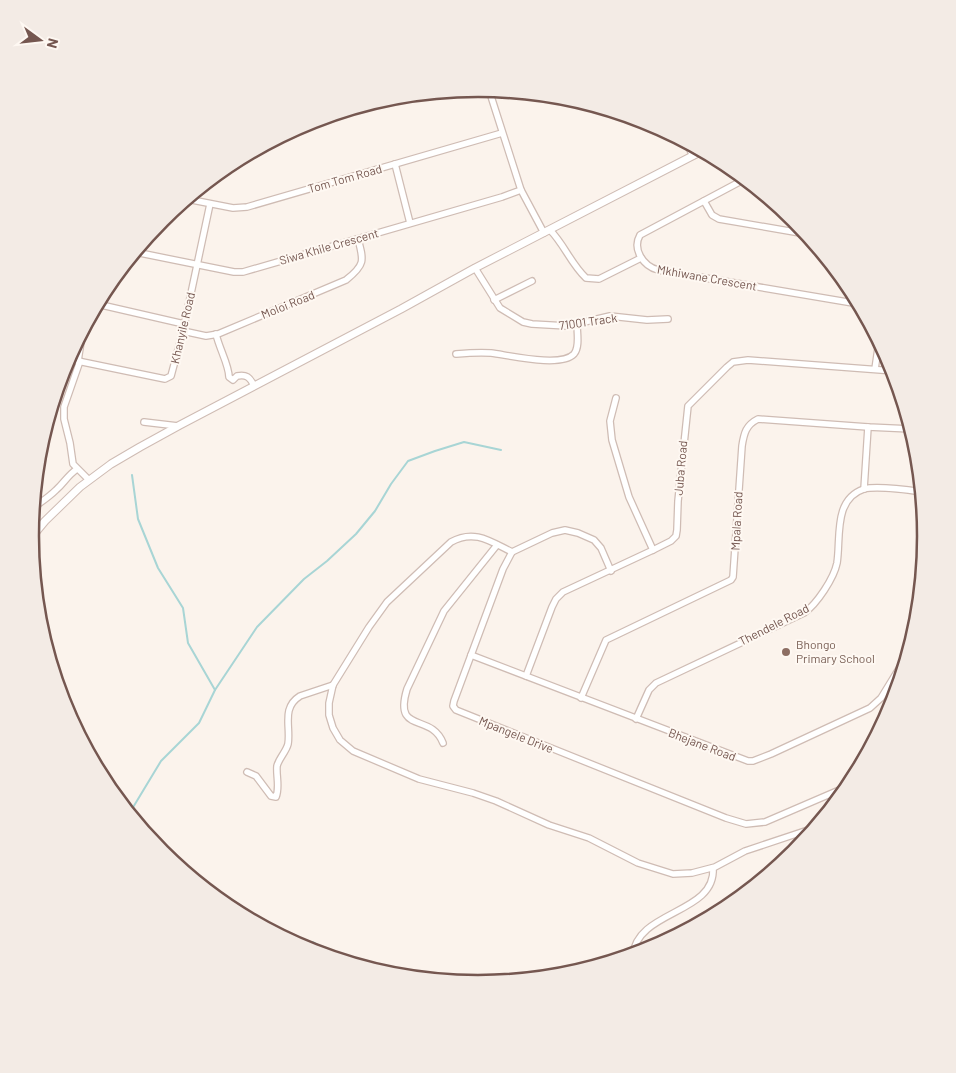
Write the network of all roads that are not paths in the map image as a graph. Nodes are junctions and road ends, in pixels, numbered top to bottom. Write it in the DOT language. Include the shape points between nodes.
graph roads {
  1 [pos="491,97"];
  2 [pos="502,133"];
  3 [pos="691,153"];
  4 [pos="693,156"];
  5 [pos="395,164"];
  6 [pos="738,183"];
  7 [pos="521,190"];
  8 [pos="195,201"];
  9 [pos="704,201"];
  10 [pos="210,204"];
  11 [pos="410,223"];
  12 [pos="547,231"];
  13 [pos="794,232"];
  14 [pos="358,239"];
  15 [pos="143,254"];
  16 [pos="641,258"];
  17 [pos="197,265"];
  18 [pos="475,268"];
  19 [pos="532,280"];
  20 [pos="494,300"];
  21 [pos="849,302"];
  22 [pos="105,306"];
  23 [pos="668,319"];
  24 [pos="184,324"];
  25 [pos="577,324"];
  26 [pos="183,331"];
  27 [pos="216,334"];
  28 [pos="81,349"];
  29 [pos="877,353"];
  30 [pos="456,354"];
  31 [pos="76,360"];
  32 [pos="79,361"];
  33 [pos="875,369"];
  34 [pos="885,370"];
  35 [pos="254,386"];
  36 [pos="616,398"];
  37 [pos="144,422"];
  38 [pos="178,426"];
  39 [pos="868,427"];
  40 [pos="903,429"];
  41 [pos="77,469"];
  42 [pos="89,480"];
  43 [pos="864,489"];
  44 [pos="914,491"];
  45 [pos="41,503"];
  46 [pos="39,528"];
  47 [pos="497,545"];
  48 [pos="653,550"];
  49 [pos="512,552"];
  50 [pos="611,571"];
  51 [pos="471,655"];
  52 [pos="526,676"];
  53 [pos="895,676"];
  54 [pos="333,685"];
  55 [pos="581,698"];
  56 [pos="636,719"];
  57 [pos="443,743"];
  58 [pos="247,772"];
  59 [pos="835,792"];
  60 [pos="803,832"];
  61 [pos="713,868"];
  62 [pos="635,946"];
  1 -- 2 [label="street"];
  2 -- 5 [label="street, Tom Tom Road"];
  2 -- 7 [label="street"];
  3 -- 4 [label="street"];
  4 -- 12 [label="street"];
  5 -- 10 [label="street, Tom Tom Road" via="247,207"];
  5 -- 11 [label="street"];
  6 -- 9 [label="street, Mkhiwane Crescent"];
  7 -- 11 [label="street, Siwa Khile Crescent"];
  7 -- 12 [label="street"];
  8 -- 10 [label="street, Tom Tom Road"];
  9 -- 13 [label="street" via="712,215 719,219"];
  9 -- 16 [label="street, Mkhiwane Crescent" via="640,235 637,243"];
  10 -- 17 [label="street, Khanyile Road"];
  11 -- 14 [label="street, Siwa Khile Crescent"];
  12 -- 16 [label="street" via="557,237 586,278 600,279"];
  12 -- 18 [label="street"];
  14 -- 17 [label="street, Siwa Khile Crescent" via="243,272"];
  14 -- 27 [label="street, Moloi Road" via="362,262 346,280"];
  15 -- 17 [label="street, Siwa Khile Crescent"];
  16 -- 21 [label="street, Mkhiwane Crescent" via="648,267 658,270"];
  17 -- 24 [label="street, Khanyile Road"];
  18 -- 20 [label="street, 71001 Track"];
  18 -- 35 [label="street"];
  19 -- 20 [label="street"];
  20 -- 25 [label="street, 71001 Track" via="507,313 532,324 559,327"];
  22 -- 24 [label="street"];
  23 -- 25 [label="street, 71001 Track" via="610,316"];
  24 -- 26 [label="street, Khanyile Road"];
  25 -- 30 [label="street" via="577,349 566,359 539,360 490,353"];
  26 -- 27 [label="street, Moloi Road"];
  26 -- 32 [label="street, Khanyile Road" via="173,373 165,379"];
  27 -- 35 [label="street" via="230,378 233,380 243,374"];
  28 -- 32 [label="street"];
  29 -- 33 [label="street"];
  31 -- 32 [label="street, Khanyile Road"];
  32 -- 41 [label="street" via="64,413 73,464"];
  33 -- 34 [label="street, Juba Road"];
  33 -- 48 [label="street, Juba Road" via="748,360 733,362 688,406 678,530 672,540"];
  35 -- 38 [label="street"];
  36 -- 48 [label="street" via="610,421 612,440 630,497"];
  37 -- 38 [label="street"];
  38 -- 42 [label="street"];
  39 -- 40 [label="street, Mpala Road"];
  39 -- 43 [label="street"];
  39 -- 55 [label="street, Mpala Road" via="758,419 748,425 742,446 733,576 606,640"];
  41 -- 42 [label="street"];
  41 -- 45 [label="street"];
  42 -- 46 [label="street"];
  43 -- 44 [label="street"];
  43 -- 56 [label="street, Thendele Road" via="846,503 841,513 836,568 814,605 804,613 656,683"];
  47 -- 49 [label="street"];
  47 -- 54 [label="street" via="487,539 469,536 450,542 387,602"];
  47 -- 57 [label="street" via="444,612 407,689 403,708 406,715 436,732"];
  48 -- 50 [label="street, Juba Road"];
  49 -- 50 [label="street" via="558,531 578,533 594,540"];
  49 -- 51 [label="street, Mpangele Drive"];
  50 -- 52 [label="street, Juba Road" via="563,592 556,600"];
  51 -- 52 [label="street, Bhejane Road"];
  51 -- 59 [label="street, Mpangele Drive" via="454,701 459,712 736,822 765,822"];
  52 -- 55 [label="street, Bhejane Road"];
  53 -- 56 [label="street, Bhejane Road" via="881,698 870,708 753,761"];
  54 -- 58 [label="street" via="300,696 289,708 287,746 277,768 276,797 271,796 256,776"];
  54 -- 61 [label="street" via="329,714 333,728 340,740 362,756 419,779 496,801 662,871 680,874"];
  55 -- 56 [label="street, Bhejane Road"];
  60 -- 61 [label="street" via="745,851"];
  61 -- 62 [label="street" via="713,880 707,891 646,930"];
}
